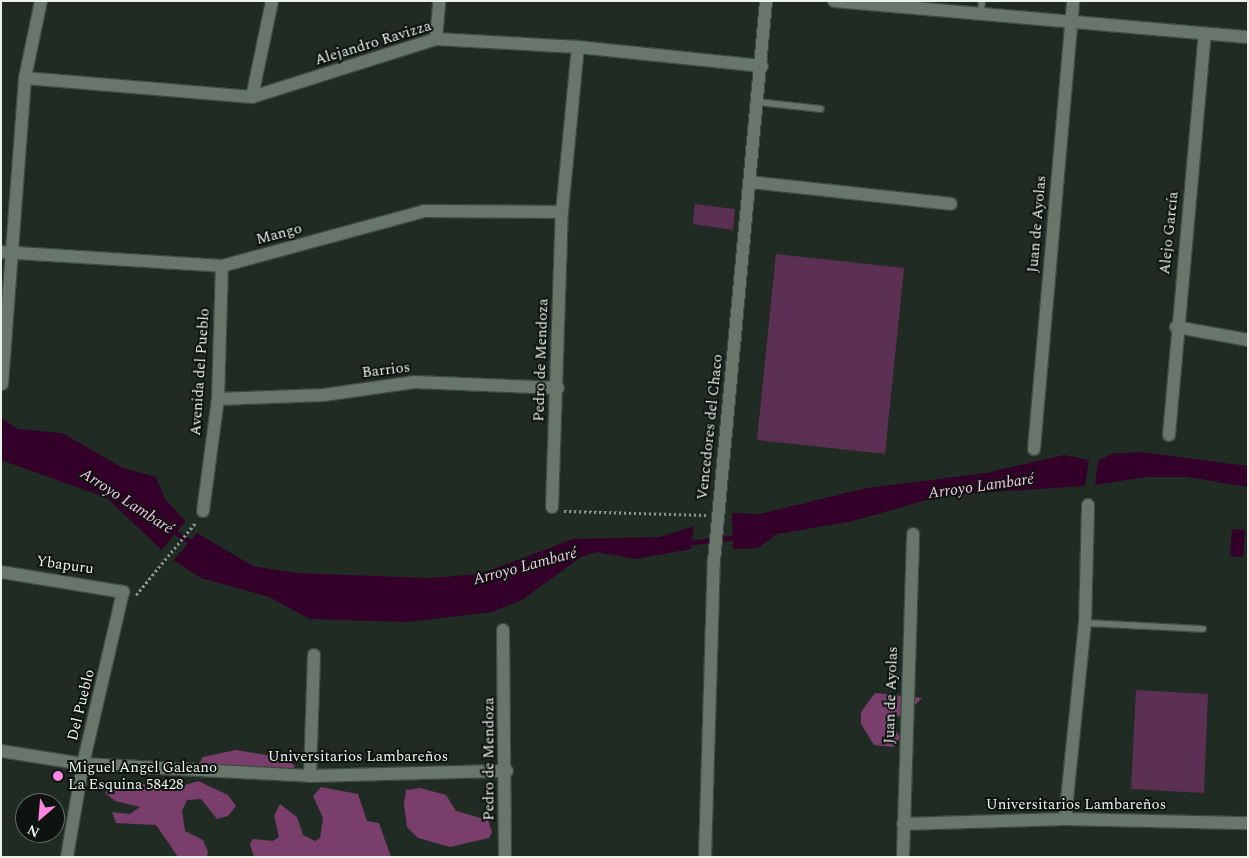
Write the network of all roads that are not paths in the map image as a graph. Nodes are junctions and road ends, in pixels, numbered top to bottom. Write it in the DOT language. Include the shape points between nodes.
graph roads {
  1 [pos="42,1"];
  2 [pos="272,1"];
  3 [pos="439,1"];
  4 [pos="766,1"];
  5 [pos="834,1"];
  6 [pos="982,1"];
  7 [pos="1072,1"];
  8 [pos="980,16"];
  9 [pos="1070,24"];
  10 [pos="1205,35"];
  11 [pos="1248,36"];
  12 [pos="436,39"];
  13 [pos="578,47"];
  14 [pos="762,66"];
  15 [pos="26,78"];
  16 [pos="252,97"];
  17 [pos="758,102"];
  18 [pos="821,109"];
  19 [pos="750,182"];
  20 [pos="951,204"];
  21 [pos="562,212"];
  22 [pos="6,253"];
  23 [pos="222,266"];
  24 [pos="1176,327"];
  25 [pos="1248,340"];
  26 [pos="2,384"];
  27 [pos="558,388"];
  28 [pos="218,399"];
  29 [pos="1169,435"];
  30 [pos="1034,449"];
  31 [pos="1088,505"];
  32 [pos="552,507"];
  33 [pos="200,515"];
  34 [pos="912,534"];
  35 [pos="1,572"];
  36 [pos="124,594"];
  37 [pos="1085,623"];
  38 [pos="1203,629"];
  39 [pos="503,630"];
  40 [pos="314,655"];
  41 [pos="1,751"];
  42 [pos="83,764"];
  43 [pos="506,771"];
  44 [pos="310,776"];
  45 [pos="1065,818"];
  46 [pos="1248,823"];
  47 [pos="903,824"];
  48 [pos="67,857"];
  49 [pos="506,857"];
  50 [pos="706,857"];
  51 [pos="902,857"];
  1 -- 15 [label="street"];
  2 -- 16 [label="street"];
  3 -- 12 [label="street"];
  4 -- 14 [label="street, Vencedores del Chaco"];
  5 -- 8 [label="street"];
  6 -- 8 [label="lane"];
  7 -- 9 [label="street, Juan de Ayolas"];
  8 -- 9 [label="street"];
  9 -- 10 [label="street"];
  9 -- 30 [label="street, Juan de Ayolas"];
  10 -- 11 [label="street"];
  10 -- 24 [label="street, Alejo García"];
  12 -- 13 [label="street, Alejandro Ravizza"];
  12 -- 16 [label="street, Alejandro Ravizza"];
  13 -- 14 [label="street, Alejandro Ravizza"];
  13 -- 21 [label="street, Pedro de Mendoza"];
  14 -- 17 [label="street, Vencedores del Chaco"];
  15 -- 16 [label="street, Alejandro Ravizza"];
  15 -- 22 [label="street"];
  17 -- 18 [label="lane"];
  17 -- 19 [label="street, Vencedores del Chaco"];
  19 -- 20 [label="street"];
  19 -- 50 [label="street, Vencedores del Chaco" via="714,561"];
  21 -- 23 [label="street, Mango" via="424,211"];
  21 -- 27 [label="street, Pedro de Mendoza"];
  22 -- 23 [label="street, Mango"];
  22 -- 26 [label="street"];
  23 -- 28 [label="street, Avenida del Pueblo"];
  24 -- 25 [label="street"];
  24 -- 29 [label="street, Alejo García"];
  27 -- 28 [label="street, Barrios" via="414,382 324,395"];
  27 -- 32 [label="street, Pedro de Mendoza"];
  28 -- 33 [label="street, Avenida del Pueblo"];
  31 -- 37 [label="street"];
  34 -- 47 [label="street, Juan de Ayolas"];
  35 -- 36 [label="street, Ybapuru"];
  36 -- 42 [label="street, Del Pueblo"];
  37 -- 38 [label="lane"];
  37 -- 45 [label="street"];
  39 -- 43 [label="street, Pedro de Mendoza"];
  40 -- 44 [label="street"];
  41 -- 42 [label="street, Universitarios Lambareños"];
  42 -- 44 [label="street, Universitarios Lambareños"];
  42 -- 48 [label="street, Del Pueblo"];
  43 -- 44 [label="street, Universitarios Lambareños"];
  43 -- 49 [label="street, Pedro de Mendoza"];
  45 -- 46 [label="street, Universitarios Lambareños"];
  45 -- 47 [label="street, Universitarios Lambareños"];
  47 -- 51 [label="street, Juan de Ayolas"];
}
